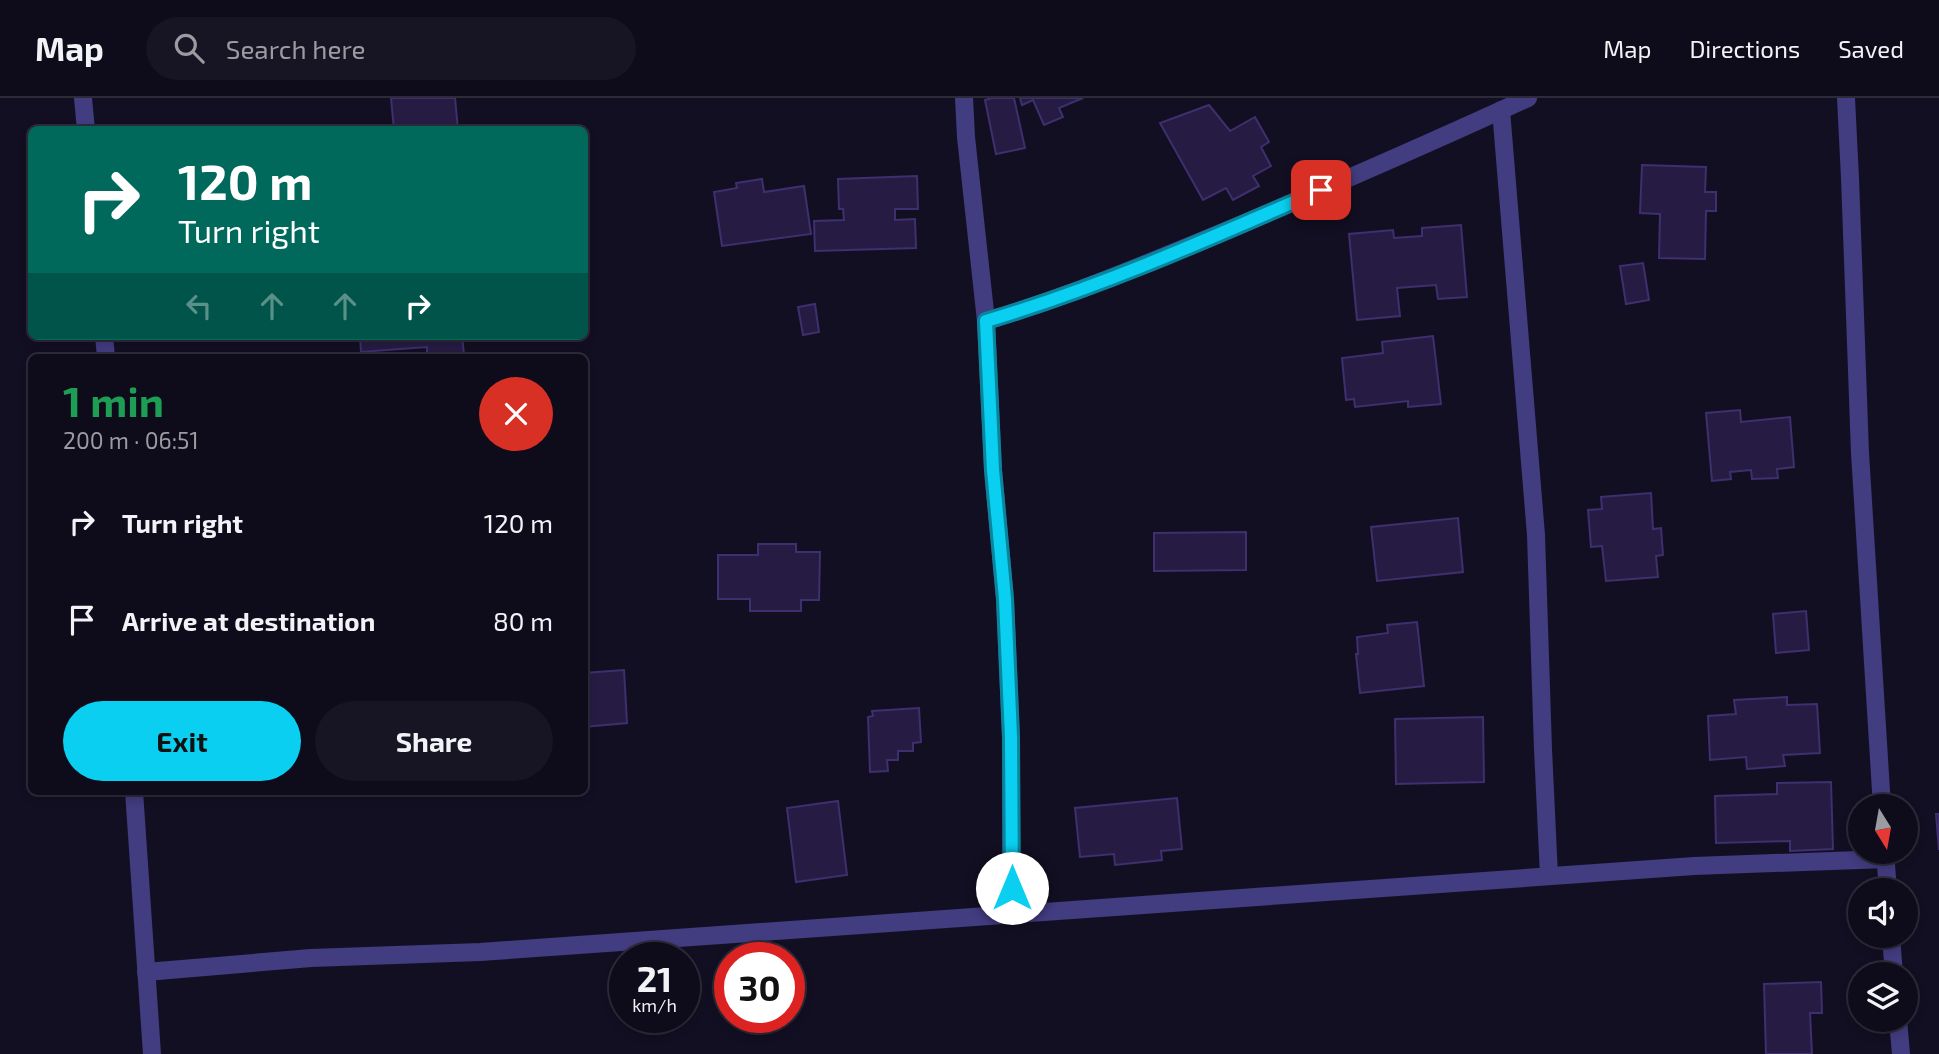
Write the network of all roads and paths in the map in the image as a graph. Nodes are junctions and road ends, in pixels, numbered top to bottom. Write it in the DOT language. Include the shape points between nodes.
graph roads {
  1 [pos="83,98"];
  2 [pos="964,98"];
  3 [pos="1528,98"];
  4 [pos="1846,98"];
  5 [pos="1501,110"];
  6 [pos="86,126"];
  7 [pos="986,321"];
  8 [pos="1881,794"];
  9 [pos="134,795"];
  10 [pos="1848,858"];
  11 [pos="1549,876"];
  12 [pos="1012,914"];
  13 [pos="146,972"];
  14 [pos="1899,1032"];
  15 [pos="152,1054"];
  16 [pos="1902,1054"];
  1 -- 6 [label="street"];
  2 -- 7 [label="street"];
  3 -- 5 [label="street"];
  4 -- 8 [label="street" via="1860,453"];
  5 -- 7 [label="street" via="1133,270"];
  5 -- 11 [label="street" via="1536,535"];
  7 -- 12 [label="street" via="1005,599"];
  9 -- 13 [label="street"];
  10 -- 11 [label="street"];
  11 -- 12 [label="street"];
  12 -- 13 [label="street"];
  13 -- 15 [label="street"];
  14 -- 16 [label="street"];
}
